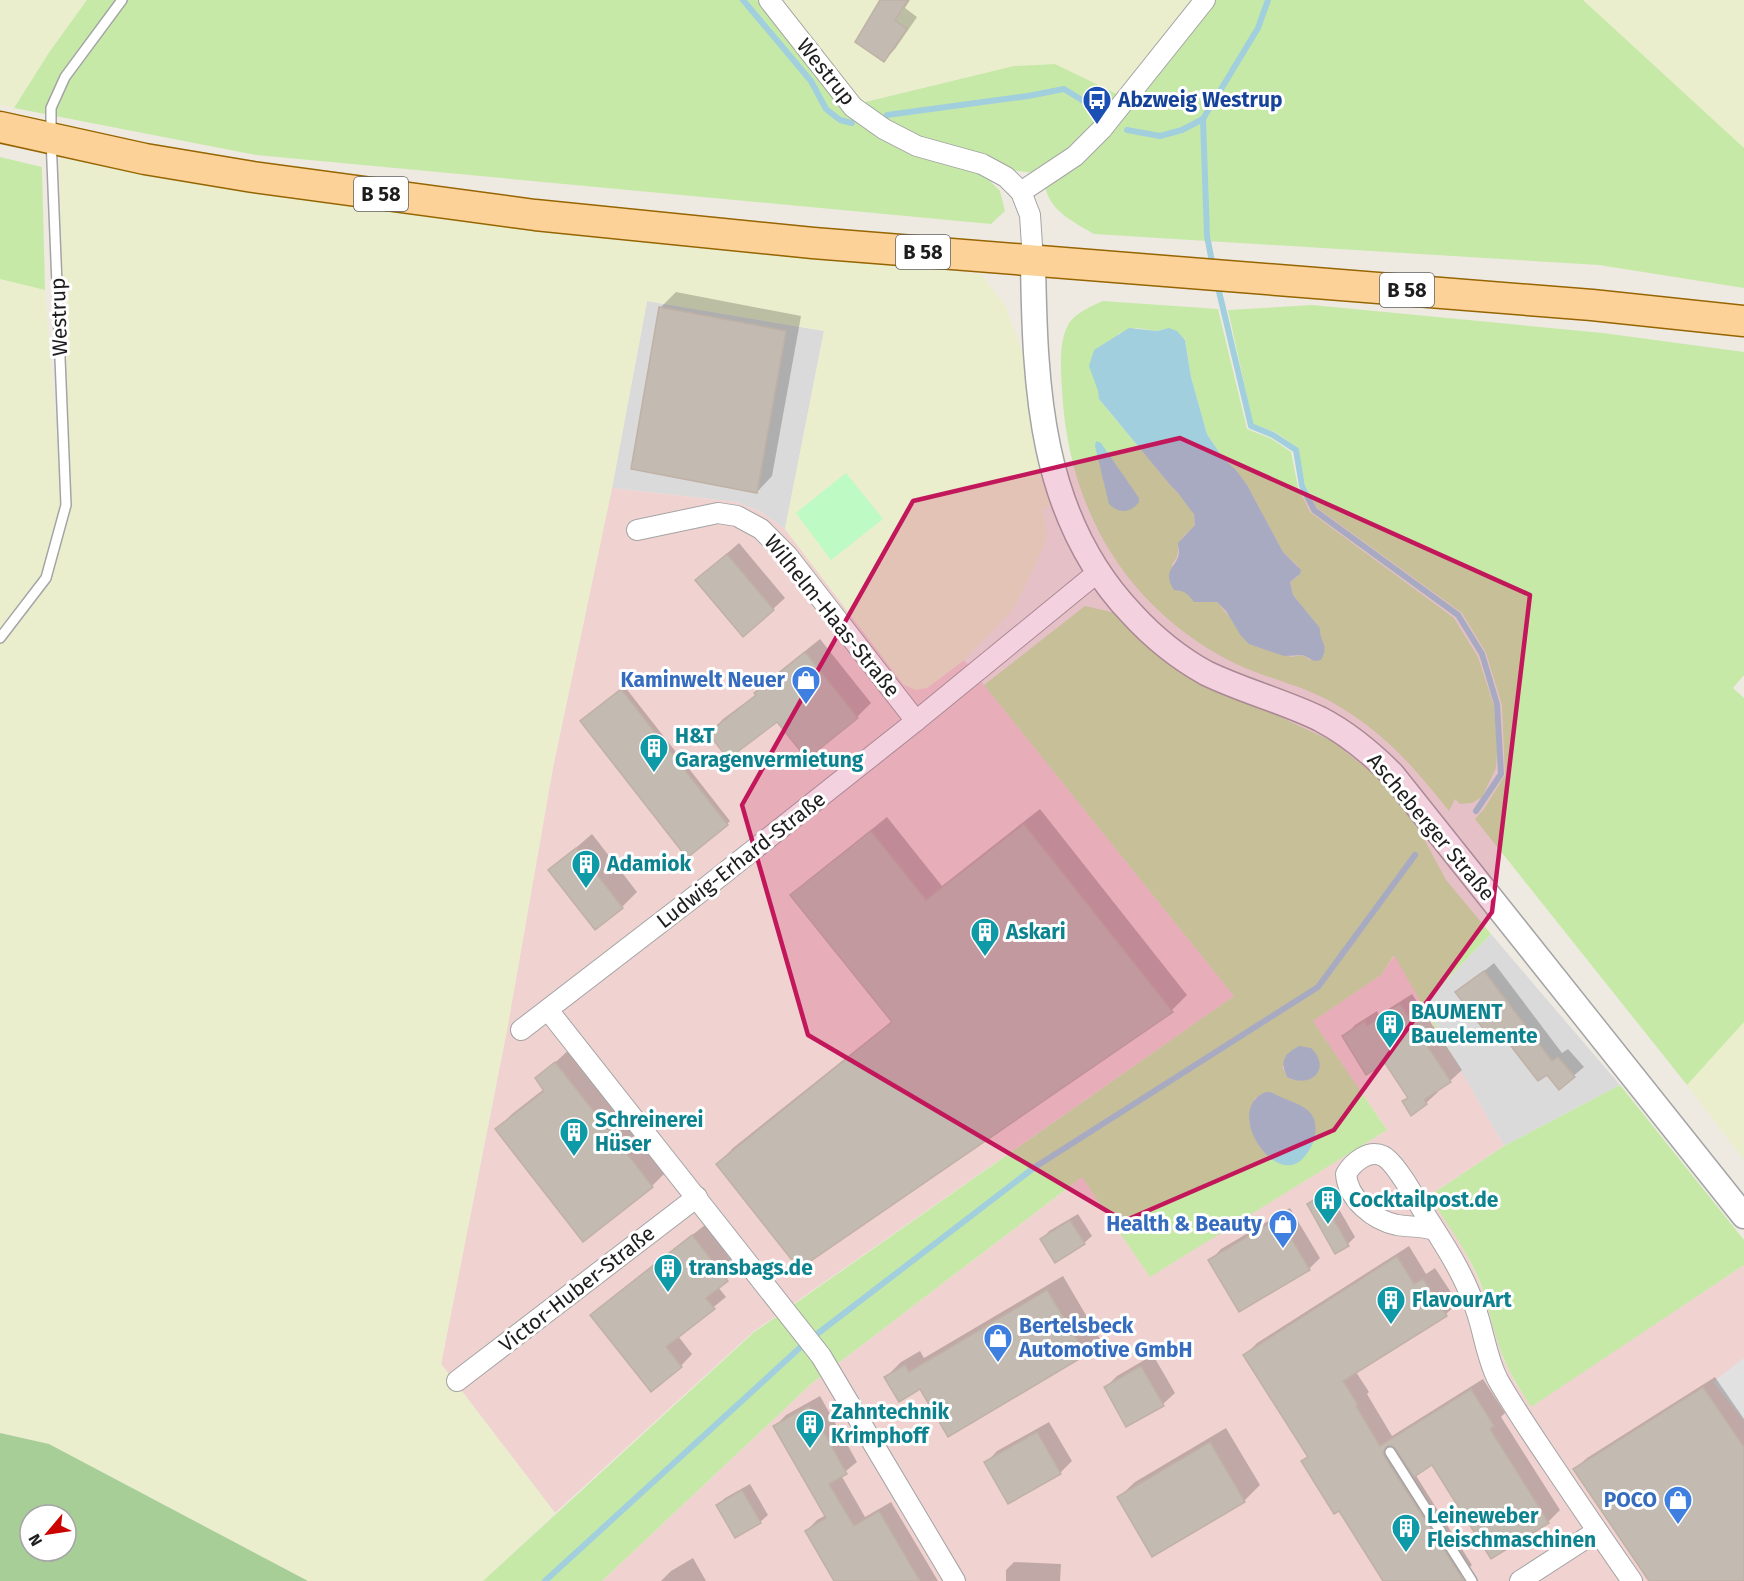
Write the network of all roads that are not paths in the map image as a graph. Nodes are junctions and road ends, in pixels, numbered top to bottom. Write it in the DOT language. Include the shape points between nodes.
graph roads {
  1 [pos="122,0"];
  2 [pos="769,0"];
  3 [pos="1205,0"];
  4 [pos="0,127"];
  5 [pos="51,138"];
  6 [pos="1021,192"];
  7 [pos="1033,261"];
  8 [pos="1744,321"];
  9 [pos="637,530"];
  10 [pos="1098,572"];
  11 [pos="0,638"];
  12 [pos="916,721"];
  13 [pos="548,1010"];
  14 [pos="521,1030"];
  15 [pos="697,1197"];
  16 [pos="1744,1216"];
  17 [pos="1435,1230"];
  18 [pos="457,1381"];
  19 [pos="1390,1452"];
  20 [pos="1597,1531"];
  21 [pos="955,1581"];
  22 [pos="1472,1581"];
  23 [pos="1520,1581"];
  24 [pos="1632,1581"];
  1 -- 5 [label="lane, Westrup" via="65,77 51,108"];
  2 -- 6 [label="street, Westrup" via="853,107 917,146 982,164 1006,177"];
  3 -- 6 [label="street" via="1102,129 1075,156"];
  4 -- 5 [label="main road, B 58"];
  5 -- 7 [label="main road, B 58" via="253,177 535,215"];
  5 -- 11 [label="lane, Westrup" via="66,505 46,578"];
  6 -- 7 [label="street" via="1030,215"];
  7 -- 8 [label="main road, B 58" via="1581,304"];
  7 -- 10 [label="street, Ascheberger Straße" via="1036,365 1052,469 1069,518"];
  9 -- 12 [label="street, Wilhelm-Haas-Straße" via="718,513 737,516 761,529 787,555"];
  10 -- 12 [label="street, Ludwig-Erhard-Straße"];
  10 -- 16 [label="street, Ascheberger Straße" via="1141,624 1182,657 1237,687 1321,719 1368,750 1392,774"];
  12 -- 13 [label="street, Ludwig-Erhard-Straße"];
  13 -- 14 [label="street, Ludwig-Erhard-Straße"];
  13 -- 15 [label="street"];
  15 -- 18 [label="street, Victor-Huber-Straße"];
  15 -- 21 [label="street" via="822,1356"];
  17 -- 17 [label="street" via="1384,1156 1365,1156 1350,1166 1346,1174 1351,1191 1374,1216 1397,1225"];
  17 -- 20 [label="street" via="1466,1282 1498,1380"];
  19 -- 22 [label="lane"];
  20 -- 23 [label="street"];
  20 -- 24 [label="street"];
}
